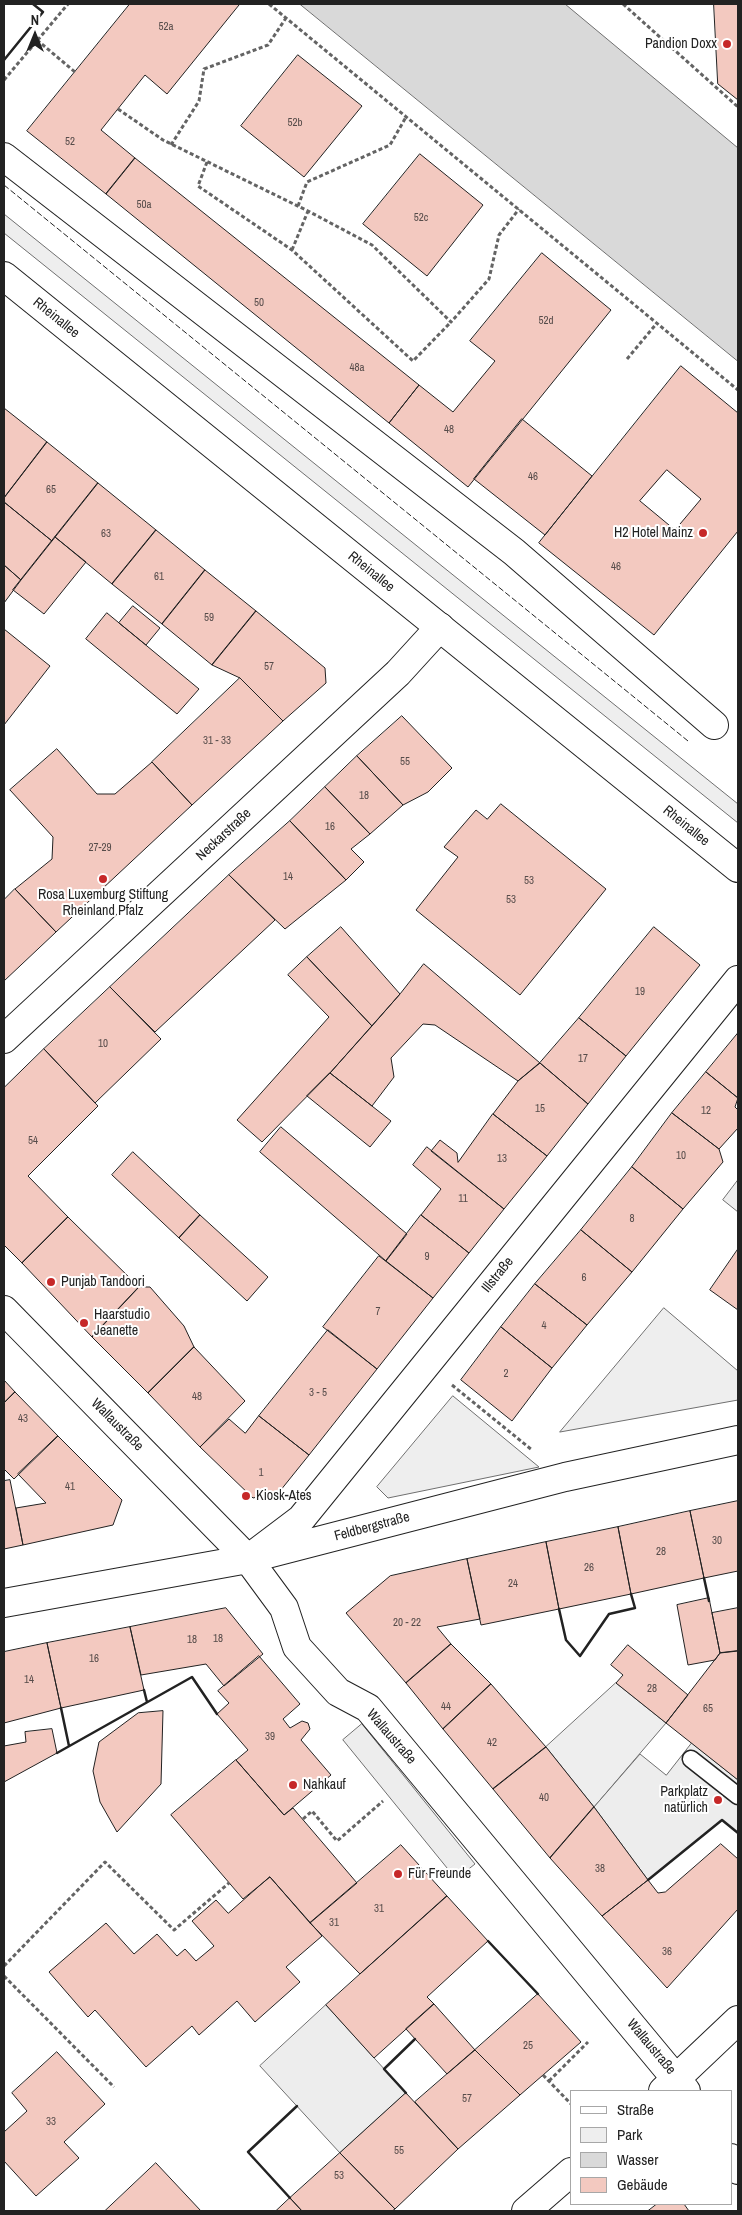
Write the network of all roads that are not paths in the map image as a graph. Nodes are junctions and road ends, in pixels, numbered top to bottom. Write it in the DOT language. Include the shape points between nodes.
graph roads {
  1 [pos="4,157"];
  2 [pos="4,276"];
  3 [pos="440,627"];
  4 [pos="714,725"];
  5 [pos="738,868"];
  6 [pos="738,980"];
  7 [pos="4,1039"];
  8 [pos="4,1310"];
  9 [pos="738,1440"];
  10 [pos="248,1559"];
  11 [pos="4,1603"];
  12 [pos="691,1759"];
  13 [pos="738,1796"];
  14 [pos="738,2020"];
  15 [pos="676,2087"];
  16 [pos="570,2173"];
  17 [pos="526,2211"];
  1 -- 4 [label="street" via="514,552"];
  2 -- 3 [label="street, Rheinallee"];
  3 -- 5 [label="street, Rheinallee"];
  3 -- 7 [label="street, Neckarstraße" via="398,673"];
  6 -- 10 [label="street, Illstraße" via="301,1519"];
  8 -- 10 [label="street, Wallaustraße"];
  9 -- 10 [label="street, Feldbergstraße" via="565,1477"];
  10 -- 11 [label="street, Feldbergstraße"];
  10 -- 15 [label="street, Wallaustraße" via="284,1608 297,1647 338,1692 368,1708"];
  12 -- 13 [label="lane"];
  14 -- 15 [label="street"];
  16 -- 17 [label="street"];
}
